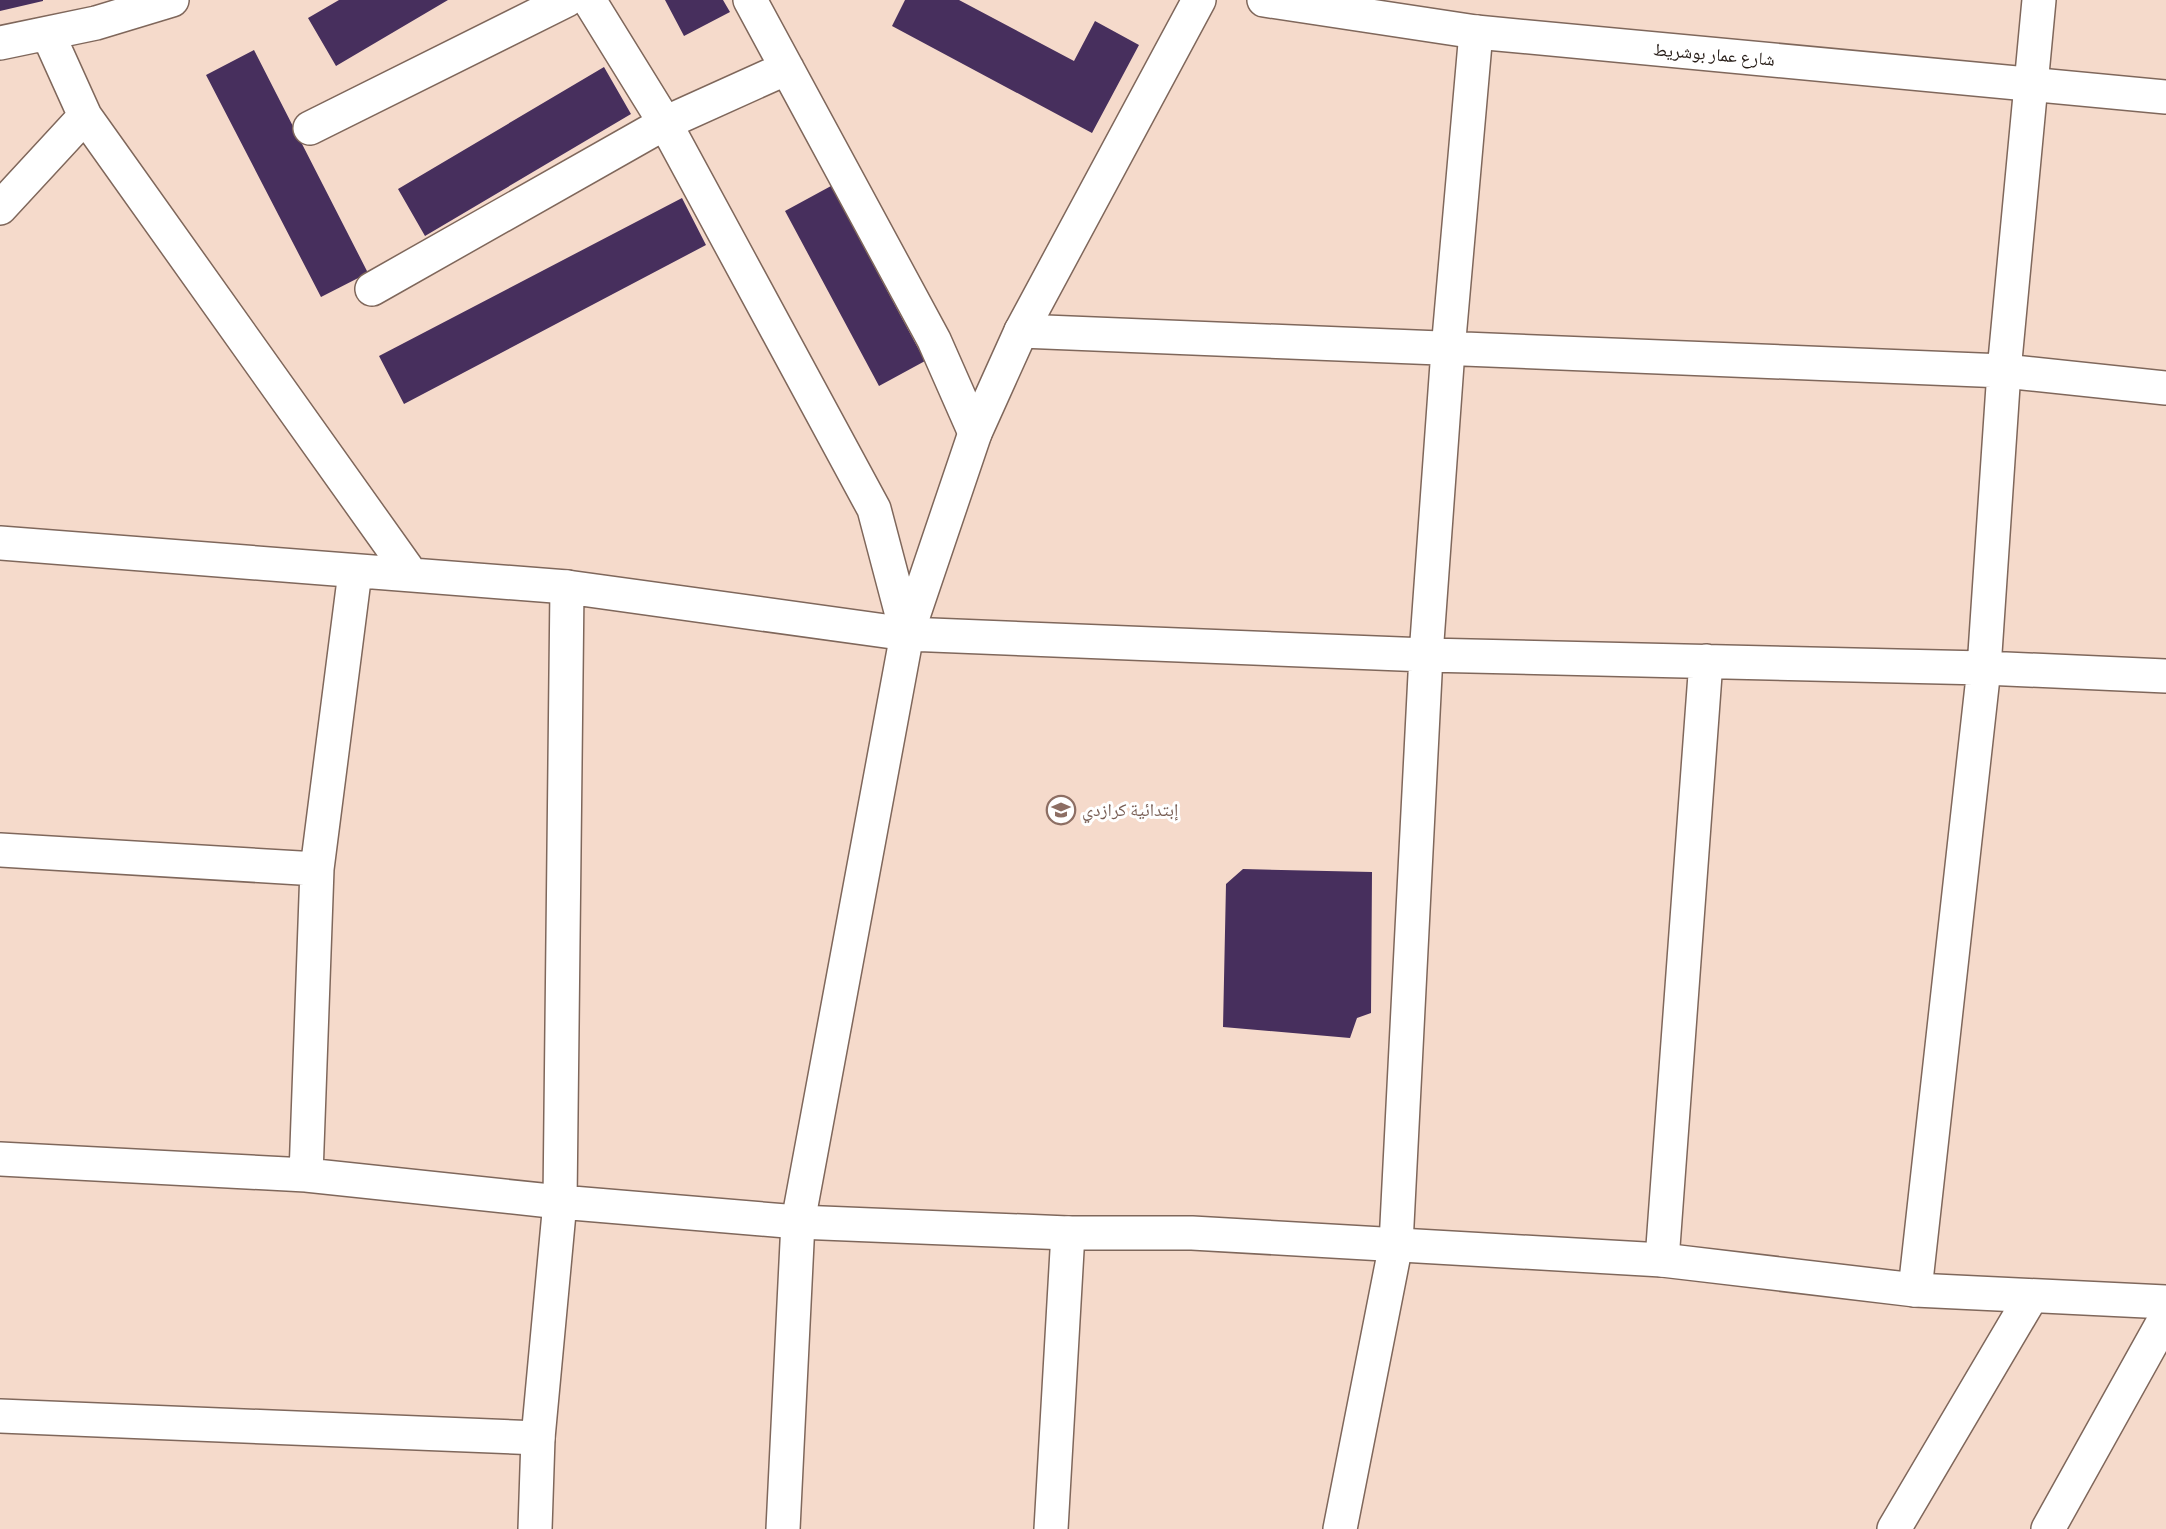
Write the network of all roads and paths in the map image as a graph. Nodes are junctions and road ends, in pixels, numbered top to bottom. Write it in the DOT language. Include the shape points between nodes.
graph roads {
  1 [pos="172,0"];
  2 [pos="567,0"];
  3 [pos="589,0"];
  4 [pos="750,0"];
  5 [pos="1199,0"];
  6 [pos="1264,0"];
  7 [pos="2039,0"];
  8 [pos="1476,32"];
  9 [pos="48,34"];
  10 [pos="0,43"];
  11 [pos="787,68"];
  12 [pos="2031,84"];
  13 [pos="2166,97"];
  14 [pos="85,116"];
  15 [pos="665,123"];
  16 [pos="310,128"];
  17 [pos="0,208"];
  18 [pos="372,289"];
  19 [pos="1021,332"];
  20 [pos="1448,350"];
  21 [pos="2004,371"];
  22 [pos="2166,388"];
  23 [pos="975,433"];
  24 [pos="0,543"];
  25 [pos="355,572"];
  26 [pos="411,574"];
  27 [pos="567,587"];
  28 [pos="907,634"];
  29 [pos="1426,655"];
  30 [pos="1706,661"];
  31 [pos="1984,668"];
  32 [pos="2166,676"];
  33 [pos="0,850"];
  34 [pos="317,869"];
  35 [pos="0,1159"];
  36 [pos="306,1175"];
  37 [pos="560,1202"];
  38 [pos="798,1222"];
  39 [pos="1068,1233"];
  40 [pos="1396,1244"];
  41 [pos="1662,1260"];
  42 [pos="1915,1290"];
  43 [pos="2031,1297"];
  44 [pos="2166,1302"];
  45 [pos="2166,1317"];
  46 [pos="0,1416"];
  47 [pos="538,1438"];
  48 [pos="535,1529"];
  49 [pos="783,1529"];
  50 [pos="1051,1529"];
  51 [pos="1340,1529"];
  52 [pos="1894,1529"];
  53 [pos="2048,1529"];
  1 -- 9 [label="street"];
  2 -- 16 [label="street"];
  3 -- 15 [label="street"];
  4 -- 11 [label="street"];
  5 -- 19 [label="street"];
  6 -- 8 [label="street, شارع عمار بوشريط"];
  7 -- 12 [label="street"];
  8 -- 12 [label="street, شارع عمار بوشريط"];
  8 -- 20 [label="street"];
  9 -- 10 [label="street"];
  9 -- 14 [label="street"];
  11 -- 15 [label="street"];
  11 -- 23 [label="street" via="934,340"];
  12 -- 13 [label="street, شارع عمار بوشريط"];
  12 -- 21 [label="street"];
  14 -- 17 [label="street"];
  14 -- 26 [label="street"];
  15 -- 18 [label="street"];
  15 -- 28 [label="street" via="874,509"];
  19 -- 20 [label="street"];
  19 -- 23 [label="street"];
  20 -- 21 [label="street"];
  20 -- 29 [label="street"];
  21 -- 22 [label="street"];
  21 -- 31 [label="street"];
  23 -- 28 [label="street"];
  24 -- 25 [label="street"];
  25 -- 26 [label="street"];
  25 -- 34 [label="street"];
  26 -- 27 [label="street"];
  27 -- 28 [label="street"];
  27 -- 37 [label="street"];
  28 -- 29 [label="street"];
  28 -- 38 [label="street"];
  29 -- 30 [label="street"];
  29 -- 40 [label="street"];
  30 -- 31 [label="street"];
  30 -- 41 [label="street"];
  31 -- 32 [label="street"];
  31 -- 42 [label="street"];
  33 -- 34 [label="street"];
  34 -- 36 [label="street"];
  35 -- 36 [label="street"];
  36 -- 37 [label="street"];
  37 -- 38 [label="street"];
  37 -- 47 [label="street"];
  38 -- 39 [label="street"];
  38 -- 49 [label="street"];
  39 -- 40 [label="street" via="1192,1233"];
  39 -- 50 [label="street"];
  40 -- 41 [label="street"];
  40 -- 51 [label="street"];
  41 -- 42 [label="street"];
  42 -- 43 [label="street"];
  43 -- 44 [label="street"];
  43 -- 52 [label="street"];
  45 -- 53 [label="street"];
  46 -- 47 [label="street"];
  47 -- 48 [label="street"];
}
